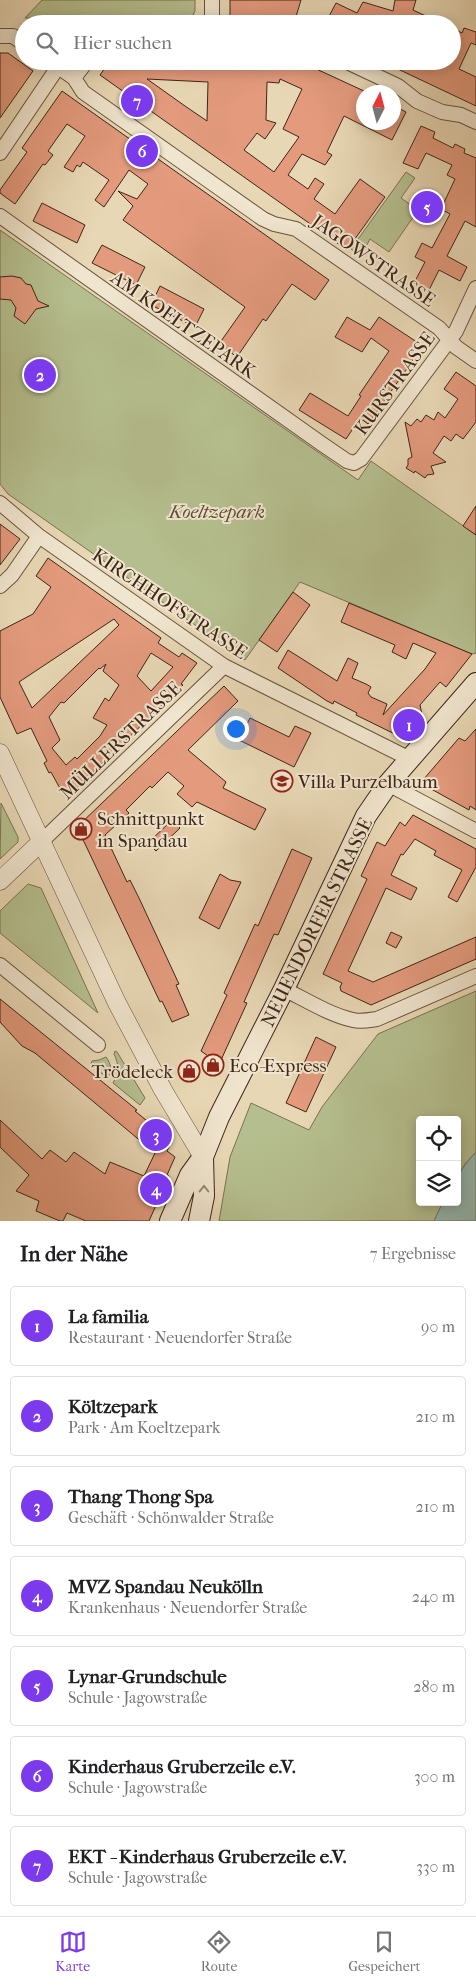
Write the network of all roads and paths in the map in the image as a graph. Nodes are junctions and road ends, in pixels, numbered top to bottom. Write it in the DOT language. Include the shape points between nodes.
graph roads {
  1 [pos="212,0"];
  2 [pos="212,15"];
  3 [pos="0,36"];
  4 [pos="15,37"];
  5 [pos="50,70"];
  6 [pos="63,70"];
  7 [pos="80,70"];
  8 [pos="364,70"];
  9 [pos="74,78"];
  10 [pos="476,122"];
  11 [pos="0,153"];
  12 [pos="0,216"];
  13 [pos="476,288"];
  14 [pos="449,339"];
  15 [pos="476,361"];
  16 [pos="347,461"];
  17 [pos="0,503"];
  18 [pos="39,536"];
  19 [pos="0,586"];
  20 [pos="224,666"];
  21 [pos="476,683"];
  22 [pos="0,753"];
  23 [pos="410,759"];
  24 [pos="388,784"];
  25 [pos="476,832"];
  26 [pos="42,841"];
  27 [pos="0,881"];
  28 [pos="0,965"];
  29 [pos="476,976"];
  30 [pos="284,989"];
  31 [pos="98,1045"];
  32 [pos="203,1157"];
  33 [pos="177,1219"];
  34 [pos="199,1221"];
  1 -- 2 [label="street"];
  3 -- 4 [label="street"];
  5 -- 11 [label="street"];
  6 -- 9 [label="street, JAGOWSTRASSE"];
  7 -- 9 [label="street"];
  8 -- 10 [label="street" via="398,86 417,102"];
  9 -- 14 [label="street, JAGOWSTRASSE" via="83,92 263,219 296,229 438,328"];
  12 -- 16 [label="street, AM KOELTZEPARK"];
  13 -- 14 [label="street, KURSTRASSE"];
  14 -- 15 [label="street, JAGOWSTRASSE"];
  14 -- 16 [label="street, KURSTRASSE" via="361,459 354,463"];
  17 -- 18 [label="street, KIRCHHOFSTRASSE"];
  18 -- 19 [label="street" via="12,575"];
  18 -- 20 [label="street, KIRCHHOFSTRASSE"];
  20 -- 23 [label="street, KIRCHHOFSTRASSE"];
  20 -- 26 [label="street, MÜLLERSTRASSE"];
  21 -- 23 [label="main road, NEUENDORFER STRASSE"];
  22 -- 26 [label="street"];
  23 -- 24 [label="main road, NEUENDORFER STRASSE"];
  24 -- 25 [label="street"];
  24 -- 30 [label="main road, NEUENDORFER STRASSE" via="366,816"];
  26 -- 27 [label="street"];
  26 -- 32 [label="street" via="117,1003"];
  28 -- 31 [label="street"];
  29 -- 30 [label="street" via="366,1021 355,1021"];
  30 -- 32 [label="main road, NEUENDORFER STRASSE" via="219,1117"];
  32 -- 33 [label="main road, NEUENDORFER STRASSE" via="190,1175"];
  34 -- 32 [label="main road, NEUENDORFER STRASSE, one-way" via="204,1196"];
}
